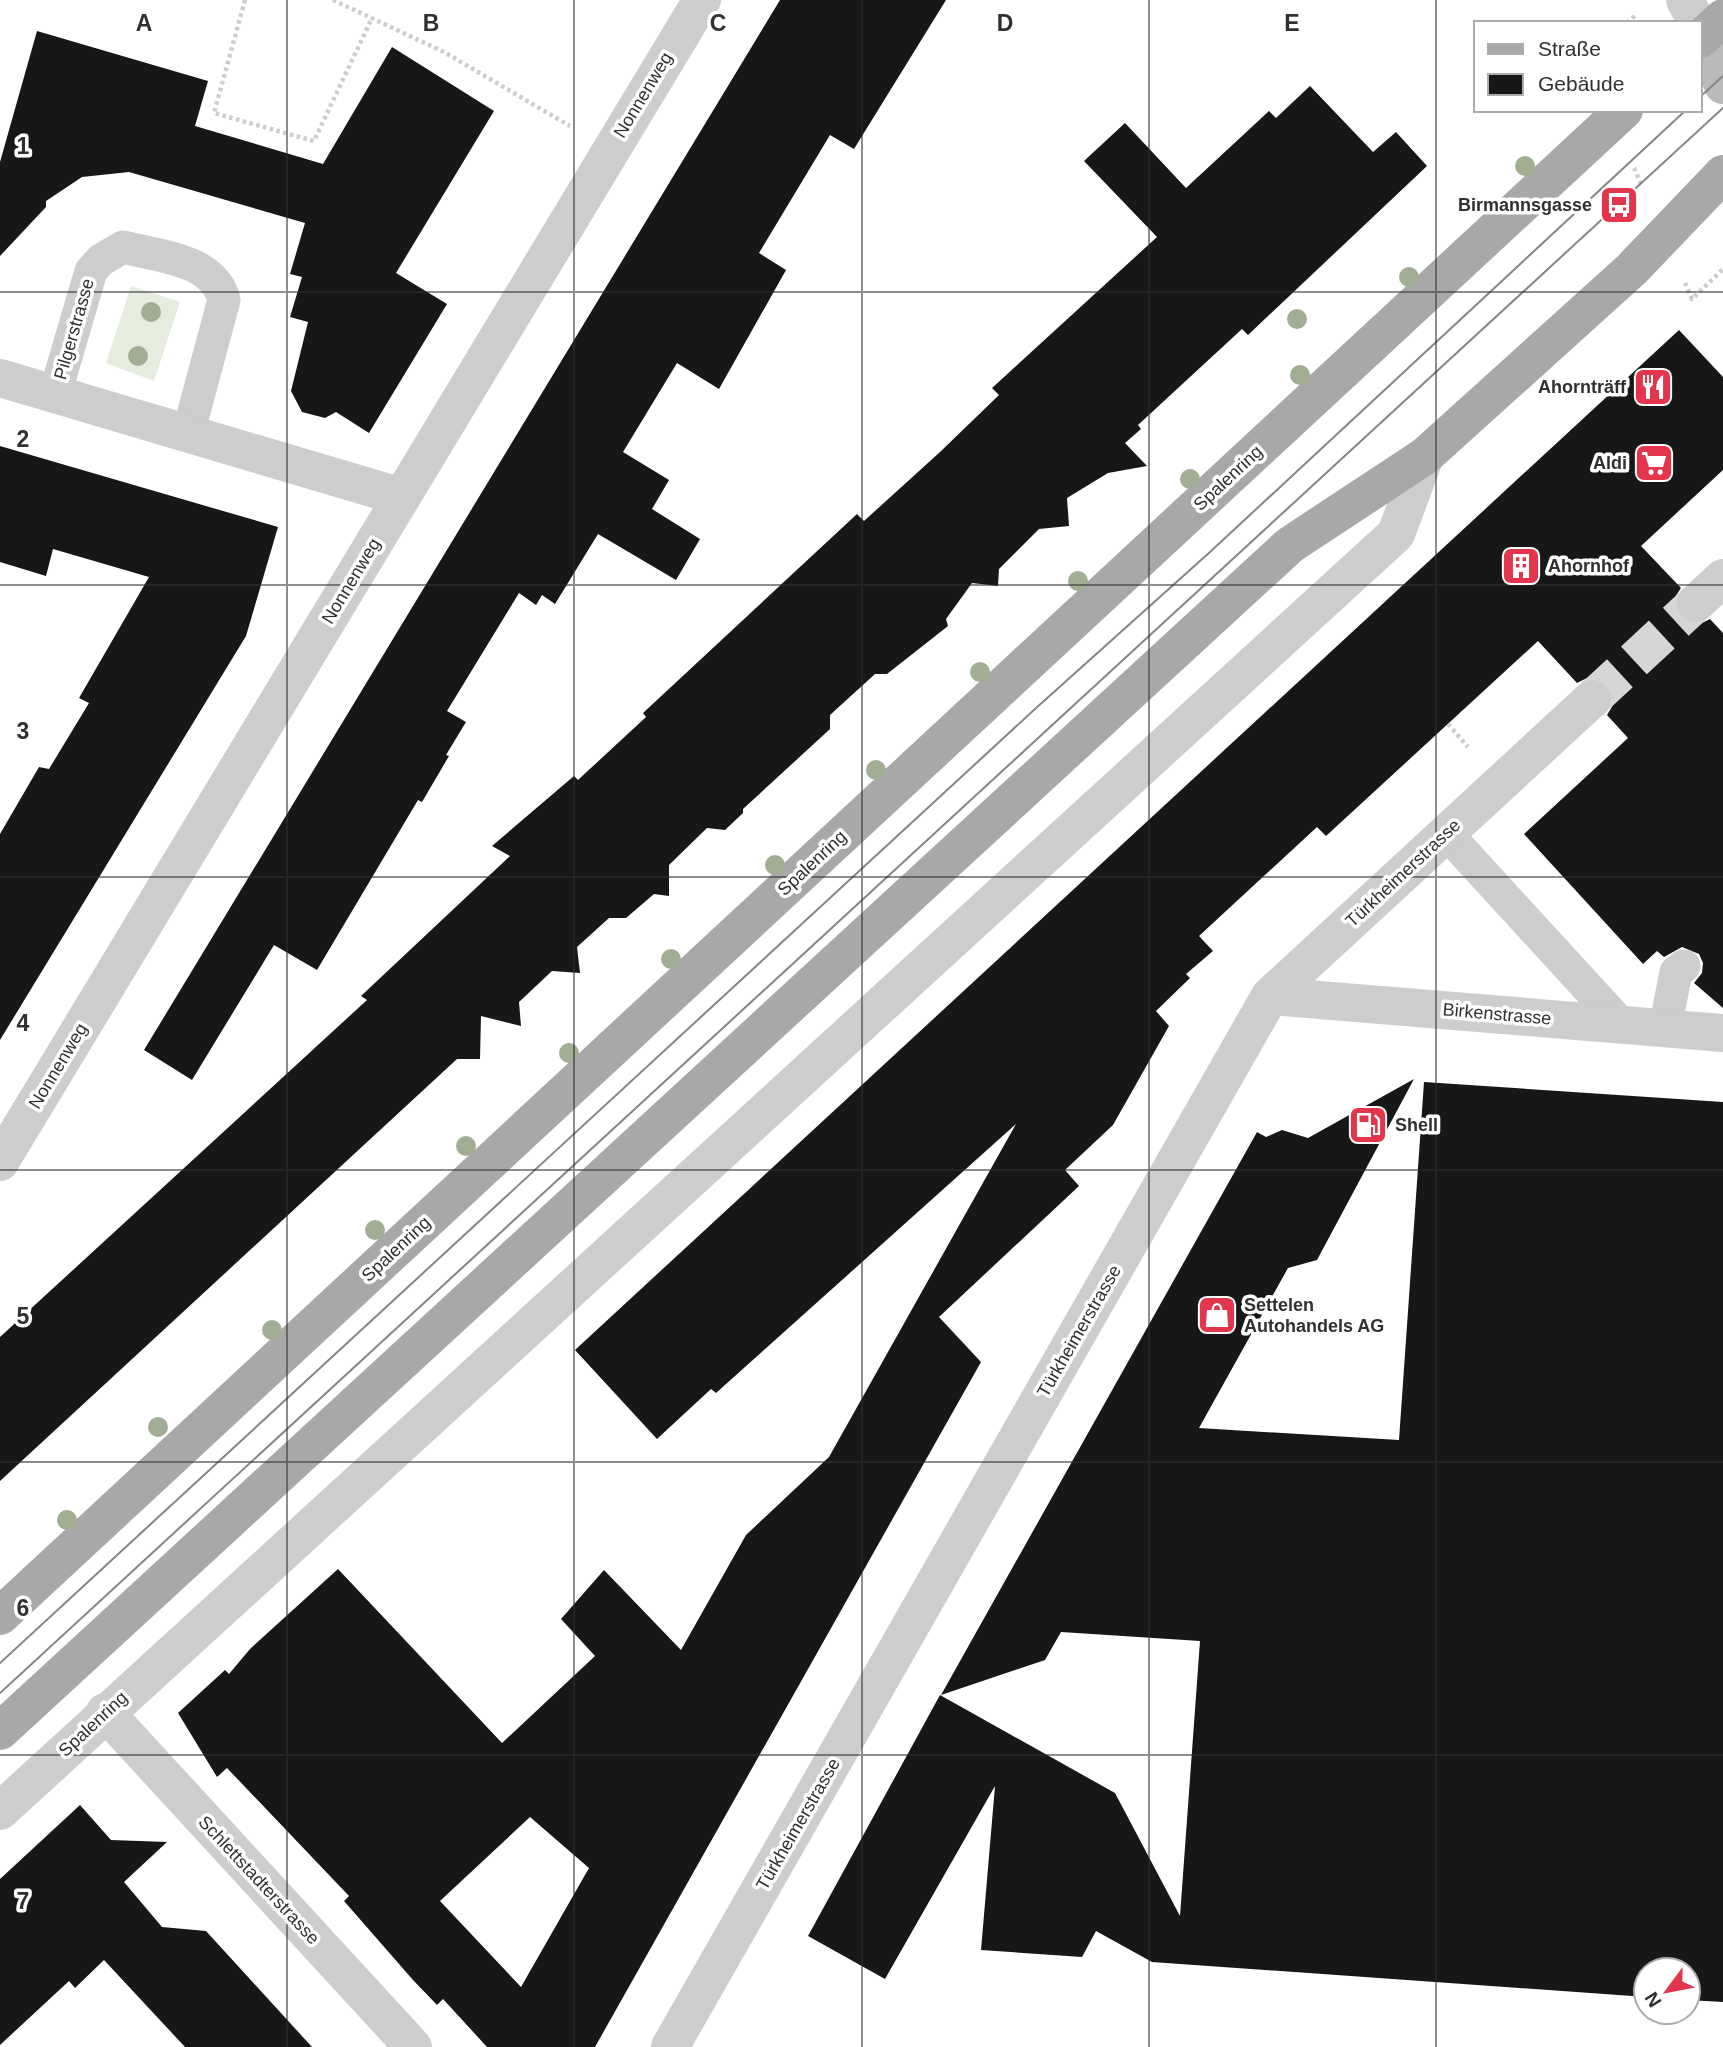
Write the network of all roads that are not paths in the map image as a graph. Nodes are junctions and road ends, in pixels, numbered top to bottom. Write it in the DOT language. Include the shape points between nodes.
graph roads {
  1 [pos="702,0"];
  2 [pos="1685,0"];
  3 [pos="1699,21"];
  4 [pos="1705,29"];
  5 [pos="1723,85"];
  6 [pos="1622,112"];
  7 [pos="1723,174"];
  8 [pos="0,378"];
  9 [pos="55,394"];
  10 [pos="188,434"];
  11 [pos="1425,456"];
  12 [pos="402,497"];
  13 [pos="1723,578"];
  14 [pos="1696,603"];
  15 [pos="1592,699"];
  16 [pos="1446,833"];
  17 [pos="1684,966"];
  18 [pos="1270,996"];
  19 [pos="1621,1024"];
  20 [pos="1665,1029"];
  21 [pos="1723,1033"];
  22 [pos="0,1162"];
  23 [pos="0,1616"];
  24 [pos="105,1712"];
  25 [pos="0,1731"];
  26 [pos="0,1811"];
  27 [pos="413,2047"];
  28 [pos="670,2047"];
  1 -- 12 [label="street, Nonnenweg"];
  2 -- 3 [label="street"];
  4 -- 5 [label="main road"];
  6 -- 23 [label="main road, Spalenring"];
  7 -- 11 [label="main road, Spalenring" via="1632,270"];
  8 -- 9 [label="street, Pilgerstrasse"];
  9 -- 10 [label="street, Pilgerstrasse"];
  9 -- 10 [label="lane, Pilgerstrasse" via="87,282 101,260 123,247 201,268 221,288 224,300"];
  10 -- 12 [label="street, Pilgerstrasse"];
  11 -- 24 [label="street, Spalenring" via="1396,534"];
  11 -- 25 [label="main road, Spalenring" via="1290,545"];
  12 -- 22 [label="street, Nonnenweg"];
  13 -- 14 [label="street"];
  15 -- 16 [label="street, Türkheimerstrasse"];
  16 -- 18 [label="street, Türkheimerstrasse"];
  16 -- 19 [label="lane"];
  17 -- 20 [label="lane" via="1676,972"];
  18 -- 19 [label="street, Birkenstrasse"];
  18 -- 28 [label="street, Türkheimerstrasse"];
  19 -- 20 [label="street, Birkenstrasse"];
  20 -- 21 [label="street, Birkenstrasse"];
  24 -- 26 [label="street, Spalenring"];
  24 -- 27 [label="street, Schlettstadterstrasse"];
}
